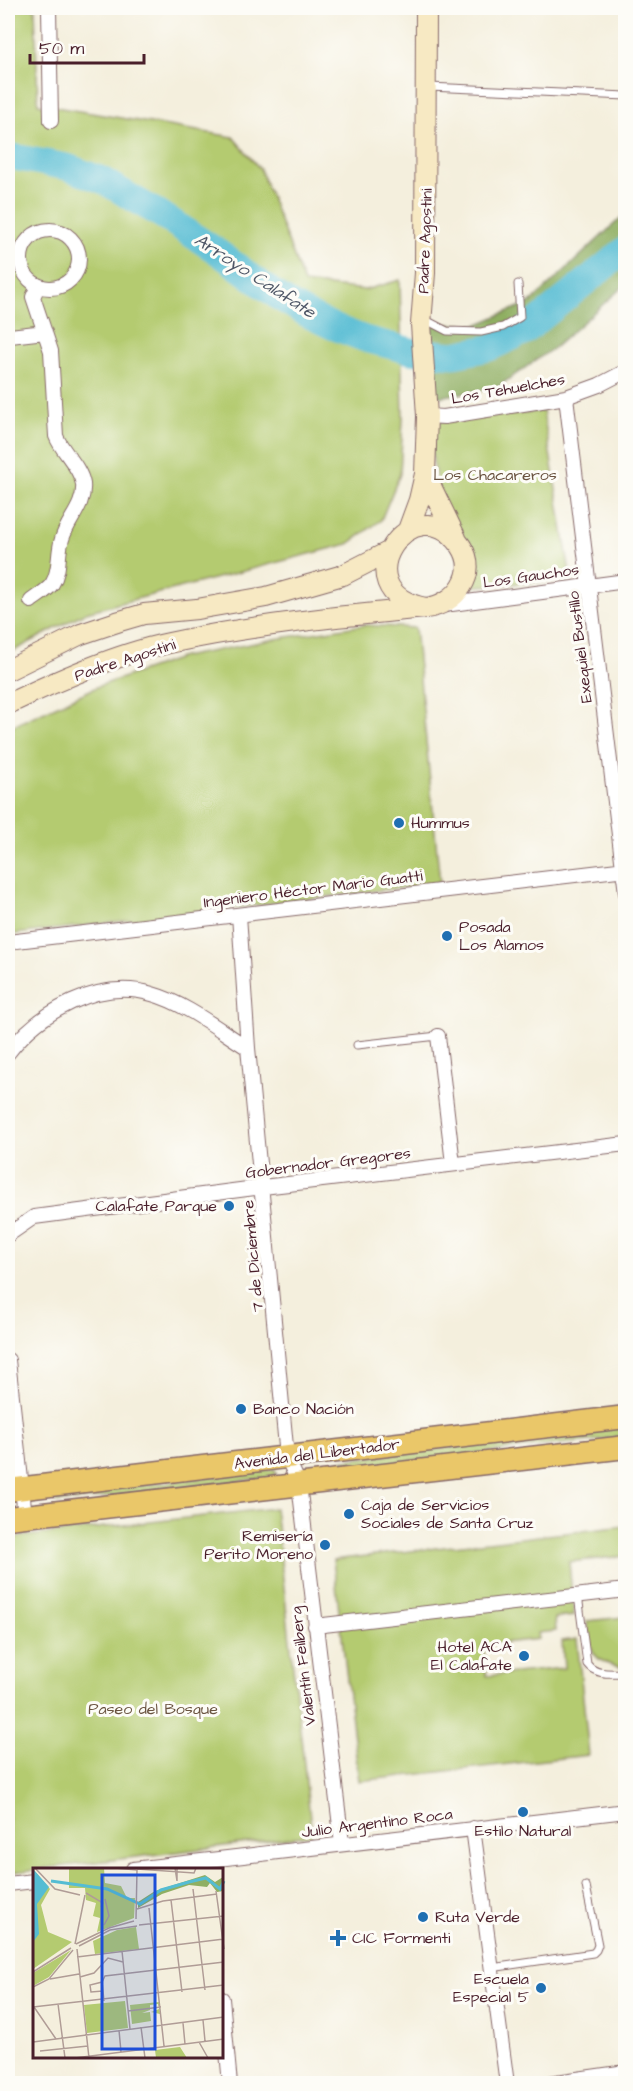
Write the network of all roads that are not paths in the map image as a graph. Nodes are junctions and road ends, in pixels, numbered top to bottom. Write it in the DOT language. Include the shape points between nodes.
graph roads {
  1 [pos="49,8"];
  2 [pos="426,8"];
  3 [pos="426,87"];
  4 [pos="626,96"];
  5 [pos="51,121"];
  6 [pos="518,284"];
  7 [pos="38,286"];
  8 [pos="422,321"];
  9 [pos="45,332"];
  10 [pos="8,338"];
  11 [pos="626,371"];
  12 [pos="566,397"];
  13 [pos="427,416"];
  14 [pos="425,474"];
  15 [pos="408,530"];
  16 [pos="456,538"];
  17 [pos="388,552"];
  18 [pos="626,580"];
  19 [pos="589,585"];
  20 [pos="31,602"];
  21 [pos="434,607"];
  22 [pos="8,670"];
  23 [pos="8,705"];
  24 [pos="624,869"];
  25 [pos="626,893"];
  26 [pos="239,915"];
  27 [pos="8,942"];
  28 [pos="438,1036"];
  29 [pos="357,1045"];
  30 [pos="248,1048"];
  31 [pos="8,1053"];
  32 [pos="626,1144"];
  33 [pos="453,1164"];
  34 [pos="263,1187"];
  35 [pos="8,1235"];
  36 [pos="8,1360"];
  37 [pos="9,1393"];
  38 [pos="626,1417"];
  39 [pos="626,1447"];
  40 [pos="287,1457"];
  41 [pos="299,1484"];
  42 [pos="15,1489"];
  43 [pos="16,1517"];
  44 [pos="626,1590"];
  45 [pos="578,1595"];
  46 [pos="315,1626"];
  47 [pos="626,1673"];
  48 [pos="626,1811"];
  49 [pos="473,1828"];
  50 [pos="342,1843"];
  51 [pos="207,1866"];
  52 [pos="158,1868"];
  53 [pos="33,1881"];
  54 [pos="8,1884"];
  55 [pos="586,1886"];
  56 [pos="491,1968"];
  57 [pos="224,2020"];
  58 [pos="626,2072"];
  59 [pos="230,2084"];
  60 [pos="507,2084"];
  61 [pos="542,2084"];
  1 -- 5 [label="street"];
  2 -- 3 [label="street, Padre Agostini"];
  3 -- 4 [label="lane"];
  3 -- 8 [label="street, Padre Agostini"];
  6 -- 8 [label="lane" via="520,317 503,327 481,332 447,331"];
  7 -- 7 [label="street" via="56,288 72,279 77,271 76,245 54,230 29,239 21,256 25,273"];
  7 -- 9 [label="street" via="33,297"];
  8 -- 13 [label="street, Padre Agostini"];
  9 -- 10 [label="street"];
  9 -- 20 [label="street" via="51,351 56,436 80,477 82,499 61,540 56,575 50,586"];
  11 -- 12 [label="street, Los Tehuelches"];
  12 -- 13 [label="street, Los Tehuelches" via="444,417"];
  12 -- 19 [label="street, Exequiel Bustillo"];
  13 -- 14 [label="street, Padre Agostini"];
  14 -- 15 [label="street, Padre Agostini"];
  14 -- 16 [label="street, Padre Agostini"];
  15 -- 16 [label="street" via="433,526"];
  15 -- 17 [label="street"];
  16 -- 21 [label="street" via="467,562 462,588 453,598"];
  17 -- 21 [label="street" via="385,564 392,590 407,603"];
  17 -- 22 [label="street, Padre Agostini" via="343,575 266,597 144,614 120,621 81,634"];
  18 -- 19 [label="street, Los Gauchos"];
  19 -- 21 [label="street, Los Gauchos"];
  19 -- 24 [label="street, Exequiel Bustillo"];
  21 -- 23 [label="street, Padre Agostini" via="353,615 167,644 99,665"];
  24 -- 25 [label="street, Exequiel Bustillo"];
  24 -- 26 [label="street, Ingeniero Héctor Mario Guatti"];
  26 -- 27 [label="street, Ingeniero Héctor Mario Guatti"];
  26 -- 30 [label="street, 7 de Diciembre"];
  28 -- 29 [label="lane"];
  28 -- 33 [label="street"];
  30 -- 31 [label="street" via="163,998 129,991 64,1004 41,1019"];
  30 -- 34 [label="street, 7 de Diciembre"];
  32 -- 33 [label="street, Gobernador Gregores"];
  33 -- 34 [label="street, Gobernador Gregores"];
  34 -- 35 [label="street, Gobernador Gregores" via="34,1217"];
  34 -- 40 [label="street, 7 de Diciembre"];
  36 -- 37 [label="street"];
  37 -- 42 [label="street"];
  38 -- 40 [label="main road, Avenida del Libertador"];
  39 -- 41 [label="main road, Avenida del Libertador"];
  40 -- 41 [label="street, 7 de Diciembre"];
  40 -- 42 [label="main road, Avenida del Libertador"];
  41 -- 43 [label="main road, Avenida del Libertador"];
  41 -- 46 [label="street, Valentín Feilberg"];
  42 -- 43 [label="street"];
  44 -- 45 [label="street"];
  45 -- 46 [label="street"];
  45 -- 47 [label="lane" via="587,1664 601,1673"];
  46 -- 50 [label="street, Valentín Feilberg"];
  48 -- 49 [label="street, Julio Argentino Roca"];
  49 -- 50 [label="street, Julio Argentino Roca"];
  49 -- 56 [label="street"];
  50 -- 51 [label="street, Julio Argentino Roca"];
  51 -- 52 [label="street, Julio Argentino Roca"];
  53 -- 54 [label="street"];
  55 -- 56 [label="lane" via="597,1950"];
  56 -- 60 [label="street"];
  57 -- 59 [label="street"];
  58 -- 61 [label="street"];
}
